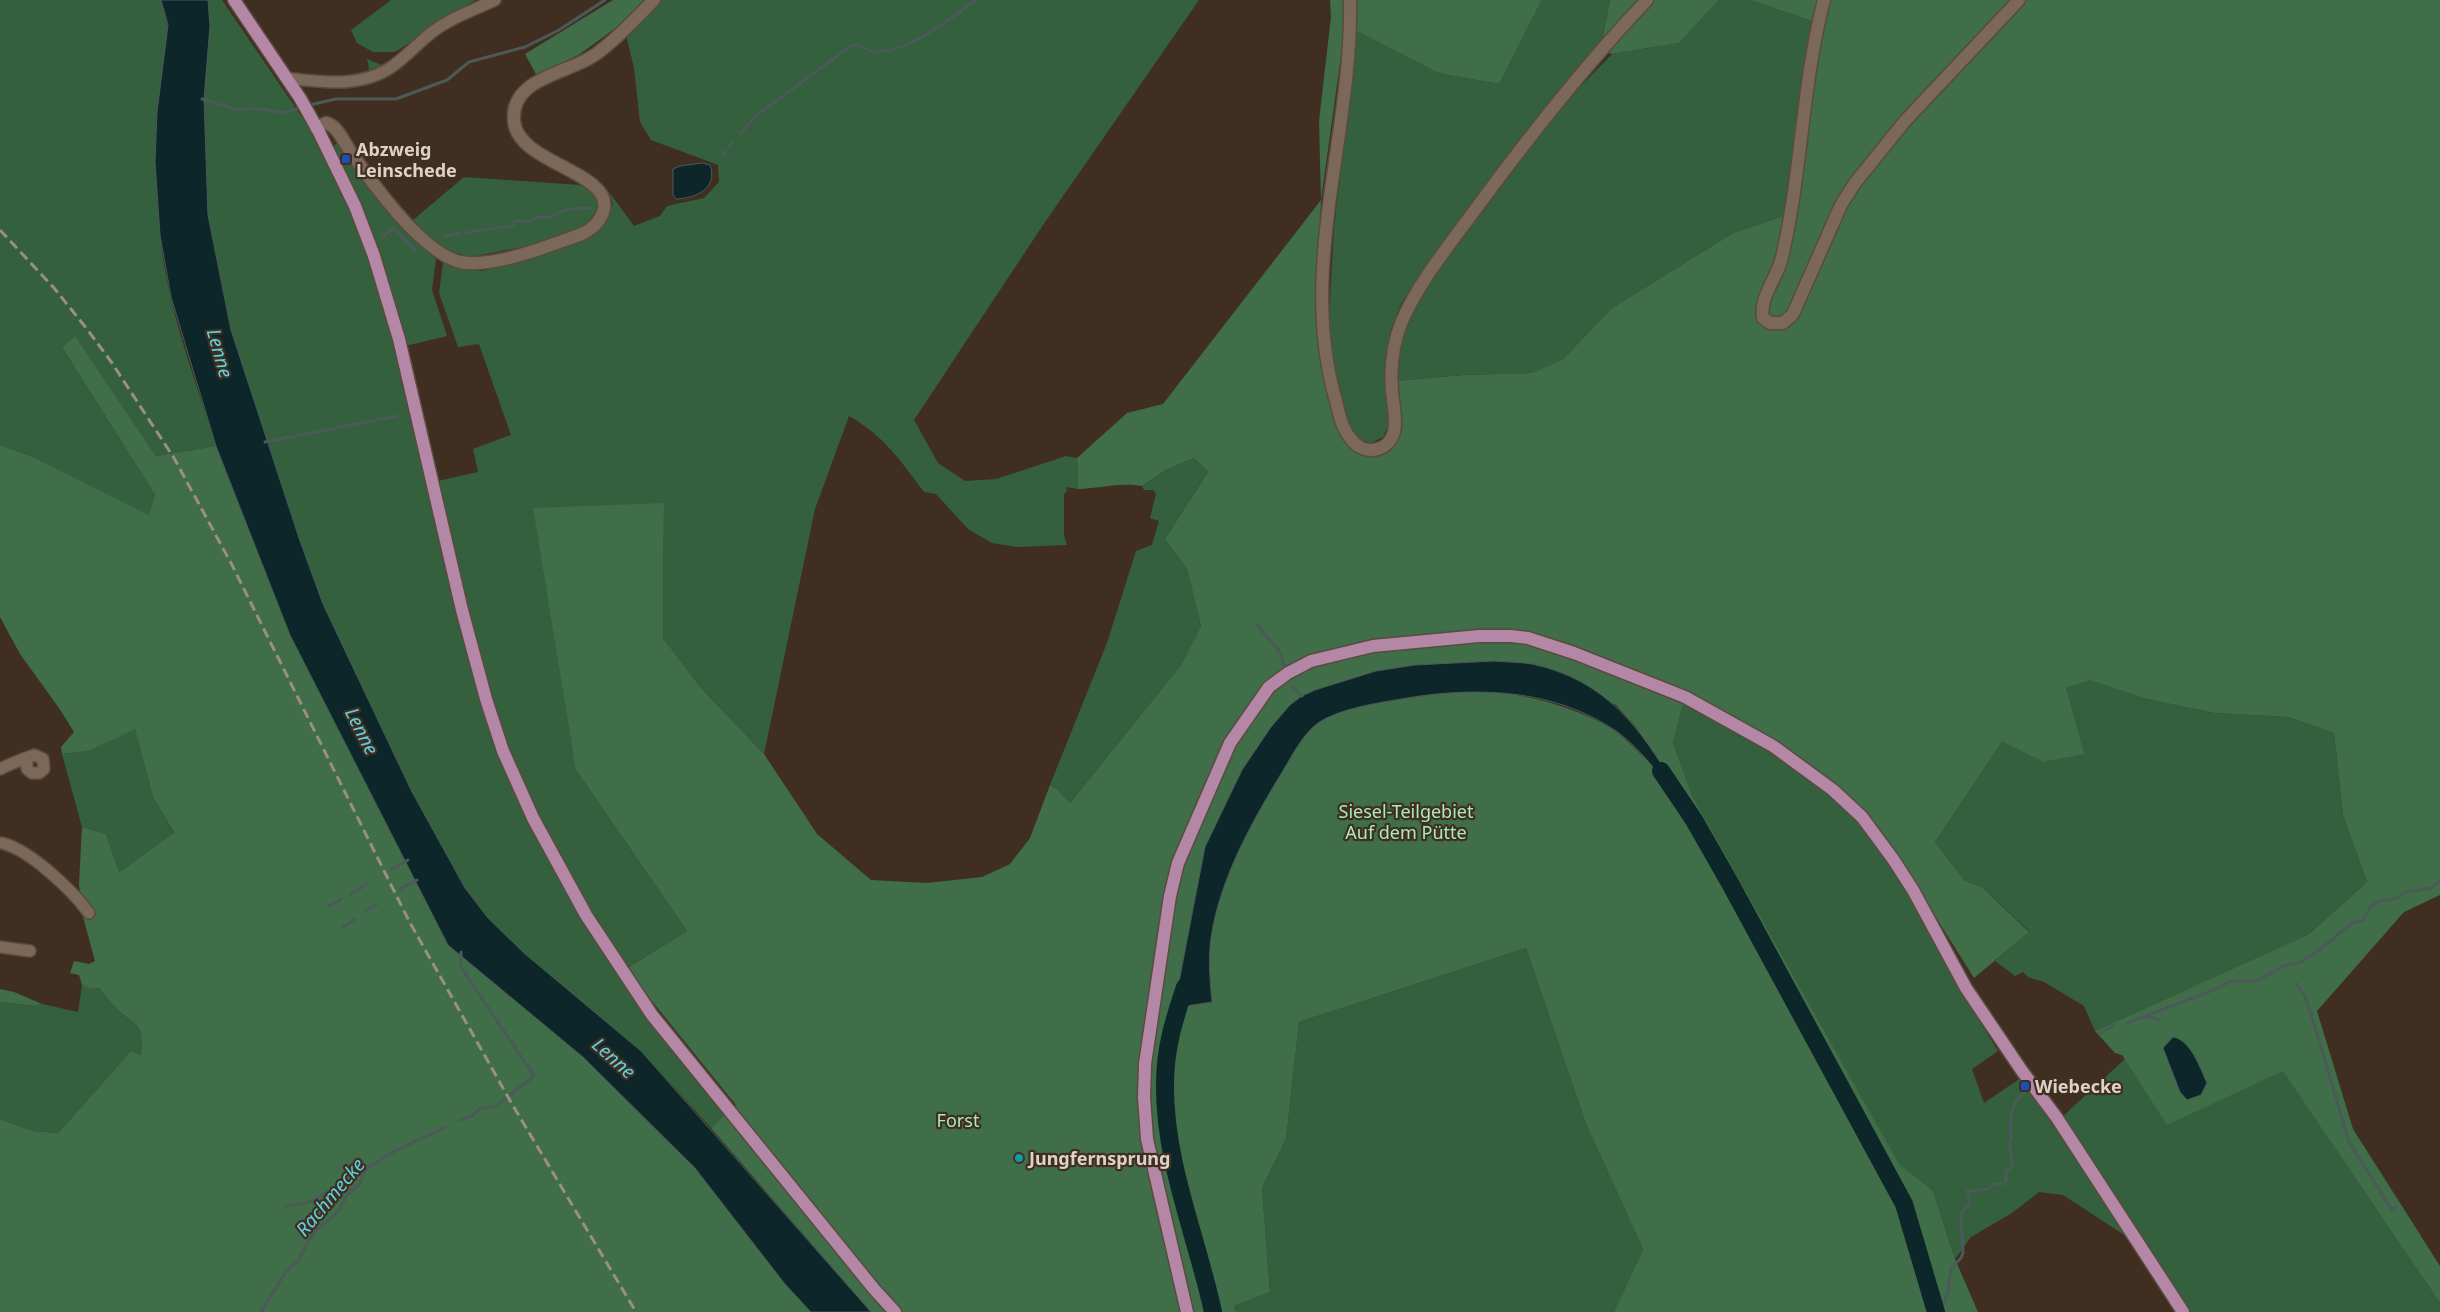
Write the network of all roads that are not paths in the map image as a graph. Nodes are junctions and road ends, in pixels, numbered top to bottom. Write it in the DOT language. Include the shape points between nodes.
graph roads {
  1 [pos="234,0"];
  2 [pos="495,0"];
  3 [pos="654,0"];
  4 [pos="1350,0"];
  5 [pos="1647,0"];
  6 [pos="1824,0"];
  7 [pos="2019,0"];
  8 [pos="286,78"];
  9 [pos="316,128"];
  10 [pos="27,760"];
  11 [pos="0,769"];
  12 [pos="1,840"];
  13 [pos="89,913"];
  14 [pos="0,947"];
  15 [pos="30,950"];
  16 [pos="895,1312"];
  17 [pos="1187,1312"];
  18 [pos="2183,1312"];
  1 -- 8 [label="main road"];
  2 -- 8 [label="street" via="438,28 388,69 369,78 327,83"];
  3 -- 9 [label="main road" via="597,54 532,84 515,107 514,121 520,137 536,151 589,182 602,196 604,212 598,224 575,236 488,262 453,260 433,249 414,232 355,159 333,126 326,124"];
  4 -- 5 [label="main road" via="1349,51 1325,238 1322,339 1342,422 1351,441 1372,451 1385,446 1394,432 1393,354 1402,320 1422,285 1563,94"];
  6 -- 7 [label="main road" via="1811,58 1782,258 1762,307 1763,318 1770,323 1784,323 1793,314 1837,214 1855,183 1905,121"];
  8 -- 9 [label="main road"];
  9 -- 16 [label="main road" via="355,206 389,304 473,656 503,751 533,818 586,916 652,1015"];
  10 -- 11 [label="street" via="17,760"];
  12 -- 13 [label="street" via="25,852 44,867"];
  14 -- 15 [label="street"];
  17 -- 18 [label="main road" via="1147,1139 1145,1064 1170,896 1178,863 1230,743 1269,687 1311,662 1373,646 1511,636 1574,653 1685,697 1773,746 1833,790 1862,817 1913,890 1966,988 2058,1118"];
}
